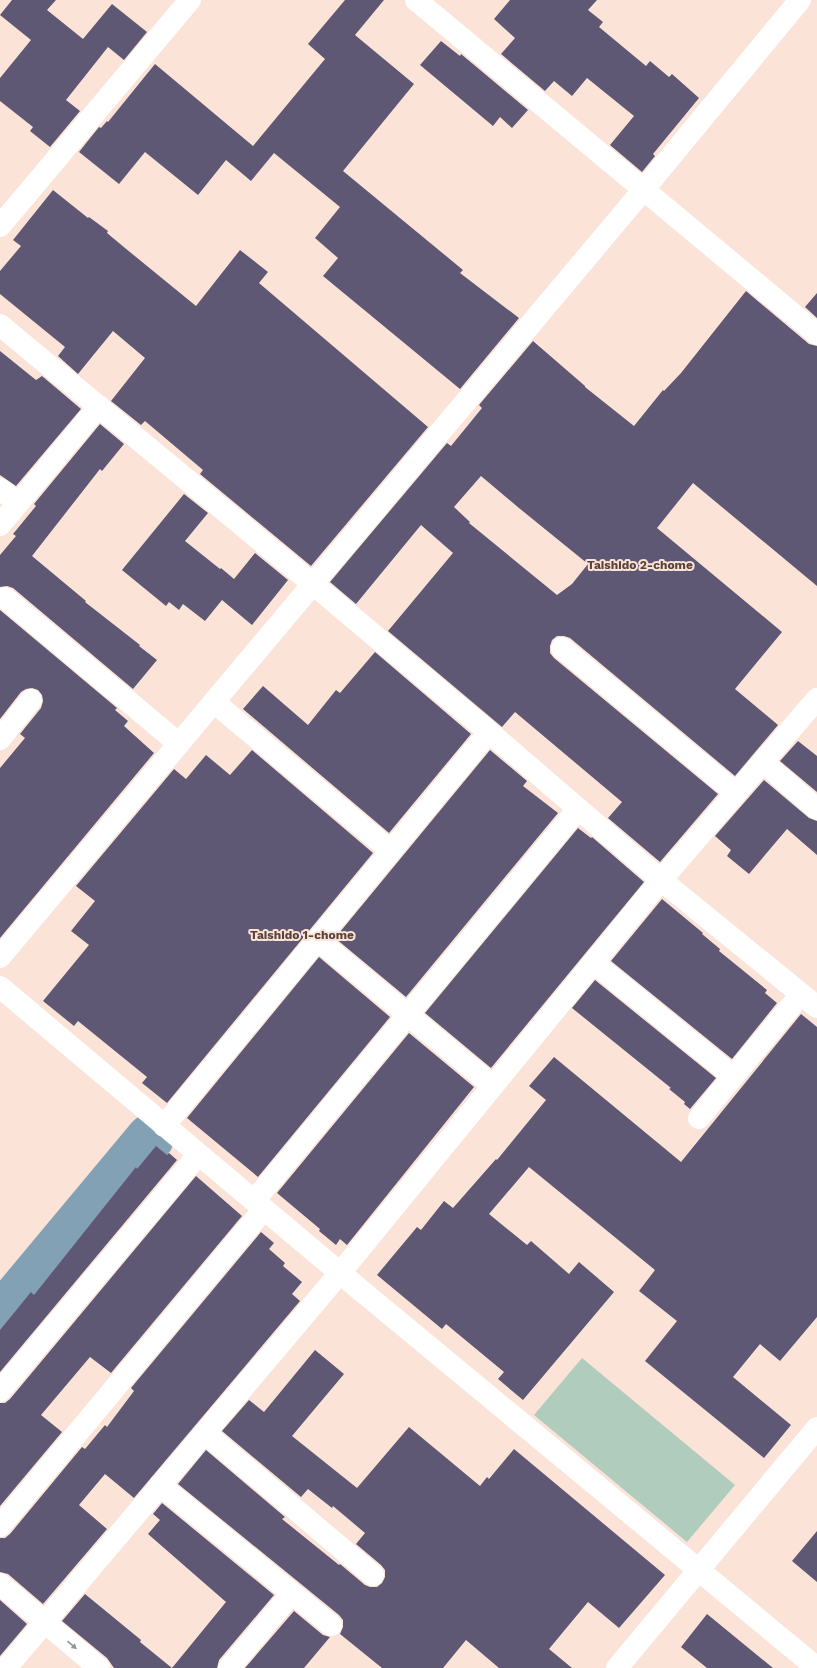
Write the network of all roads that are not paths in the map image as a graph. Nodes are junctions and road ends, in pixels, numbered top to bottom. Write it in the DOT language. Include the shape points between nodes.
graph roads {
  1 [pos="190,0"];
  2 [pos="416,0"];
  3 [pos="800,0"];
  4 [pos="644,189"];
  5 [pos="0,226"];
  6 [pos="0,325"];
  7 [pos="817,334"];
  8 [pos="99,406"];
  9 [pos="0,489"];
  10 [pos="18,503"];
  11 [pos="0,525"];
  12 [pos="313,584"];
  13 [pos="5,598"];
  14 [pos="562,648"];
  15 [pos="817,699"];
  16 [pos="31,700"];
  17 [pos="214,702"];
  18 [pos="489,732"];
  19 [pos="0,739"];
  20 [pos="179,744"];
  21 [pos="763,762"];
  22 [pos="736,794"];
  23 [pos="578,809"];
  24 [pos="817,809"];
  25 [pos="392,851"];
  26 [pos="661,880"];
  27 [pos="318,940"];
  28 [pos="0,957"];
  29 [pos="594,963"];
  30 [pos="0,987"];
  31 [pos="809,1001"];
  32 [pos="407,1015"];
  33 [pos="733,1076"];
  34 [pos="492,1086"];
  35 [pos="698,1118"];
  36 [pos="164,1126"];
  37 [pos="198,1155"];
  38 [pos="259,1205"];
  39 [pos="340,1273"];
  40 [pos="0,1391"];
  41 [pos="817,1428"];
  42 [pos="204,1433"];
  43 [pos="160,1484"];
  44 [pos="0,1526"];
  45 [pos="698,1570"];
  46 [pos="373,1575"];
  47 [pos="0,1584"];
  48 [pos="292,1593"];
  49 [pos="44,1621"];
  50 [pos="331,1625"];
  51 [pos="6,1668"];
  52 [pos="99,1668"];
  53 [pos="229,1668"];
  54 [pos="616,1668"];
  55 [pos="817,1668"];
  1 -- 5 [label="street"];
  2 -- 4 [label="street"];
  3 -- 4 [label="street"];
  4 -- 7 [label="street"];
  4 -- 12 [label="street"];
  6 -- 8 [label="street"];
  8 -- 10 [label="street"];
  8 -- 12 [label="street"];
  9 -- 10 [label="street"];
  10 -- 11 [label="street"];
  12 -- 17 [label="street"];
  12 -- 18 [label="street"];
  13 -- 20 [label="street"];
  14 -- 22 [label="street"];
  15 -- 21 [label="street"];
  16 -- 19 [label="street"];
  17 -- 20 [label="street"];
  17 -- 25 [label="street"];
  18 -- 23 [label="street"];
  18 -- 25 [label="street"];
  20 -- 28 [label="street"];
  21 -- 22 [label="street"];
  21 -- 24 [label="street"];
  22 -- 26 [label="street"];
  23 -- 26 [label="street"];
  23 -- 32 [label="street"];
  25 -- 27 [label="street"];
  26 -- 29 [label="street"];
  26 -- 31 [label="street"];
  27 -- 32 [label="street"];
  27 -- 36 [label="street"];
  29 -- 33 [label="street"];
  29 -- 34 [label="street"];
  30 -- 36 [label="street"];
  31 -- 33 [label="street"];
  32 -- 34 [label="street"];
  32 -- 38 [label="street"];
  33 -- 35 [label="street"];
  34 -- 39 [label="street"];
  36 -- 37 [label="street"];
  37 -- 38 [label="street"];
  37 -- 40 [label="street"];
  38 -- 39 [label="street"];
  38 -- 44 [label="street"];
  39 -- 42 [label="street"];
  39 -- 45 [label="street"];
  41 -- 45 [label="street"];
  42 -- 43 [label="street"];
  42 -- 46 [label="street"];
  43 -- 48 [label="street"];
  43 -- 49 [label="street"];
  45 -- 54 [label="street"];
  45 -- 55 [label="street"];
  47 -- 49 [label="street"];
  48 -- 50 [label="street"];
  48 -- 53 [label="street"];
  49 -- 51 [label="street"];
  49 -- 52 [label="street, one-way"];
}
